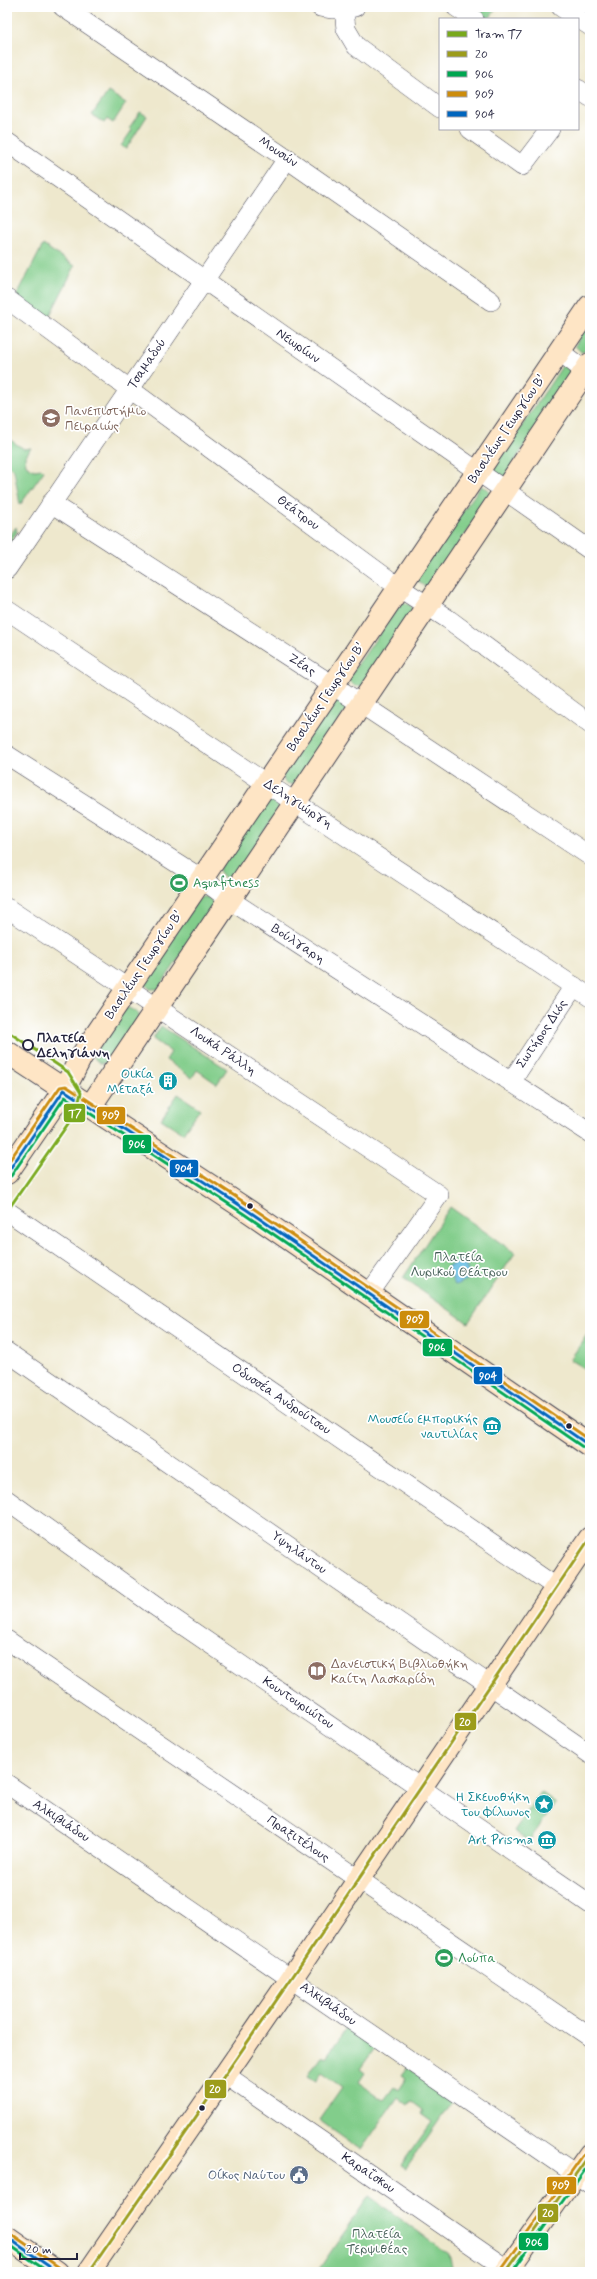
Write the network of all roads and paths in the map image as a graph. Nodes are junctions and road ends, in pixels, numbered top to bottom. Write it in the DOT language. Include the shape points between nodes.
graph roads {
  1 [pos="63,7"];
  2 [pos="320,7"];
  3 [pos="456,7"];
  4 [pos="561,7"];
  5 [pos="349,8"];
  6 [pos="472,18"];
  7 [pos="578,18"];
  8 [pos="579,19"];
  9 [pos="590,26"];
  10 [pos="439,107"];
  11 [pos="471,130"];
  12 [pos="549,130"];
  13 [pos="7,142"];
  14 [pos="287,159"];
  15 [pos="204,280"];
  16 [pos="7,299"];
  17 [pos="490,301"];
  18 [pos="590,306"];
  19 [pos="559,352"];
  20 [pos="588,370"];
  21 [pos="129,390"];
  22 [pos="478,473"];
  23 [pos="505,490"];
  24 [pos="52,503"];
  25 [pos="590,550"];
  26 [pos="7,569"];
  27 [pos="400,588"];
  28 [pos="428,606"];
  29 [pos="7,610"];
  30 [pos="334,686"];
  31 [pos="361,705"];
  32 [pos="590,724"];
  33 [pos="7,755"];
  34 [pos="267,784"];
  35 [pos="295,802"];
  36 [pos="590,856"];
  37 [pos="202,879"];
  38 [pos="230,900"];
  39 [pos="7,908"];
  40 [pos="574,986"];
  41 [pos="128,988"];
  42 [pos="590,997"];
  43 [pos="157,1008"];
  44 [pos="7,1052"];
  45 [pos="510,1082"];
  46 [pos="64,1090"];
  47 [pos="90,1106"];
  48 [pos="590,1133"];
  49 [pos="7,1173"];
  50 [pos="7,1211"];
  51 [pos="369,1294"];
  52 [pos="7,1352"];
  53 [pos="590,1446"];
  54 [pos="7,1500"];
  55 [pos="590,1538"];
  56 [pos="556,1587"];
  57 [pos="7,1640"];
  58 [pos="490,1684"];
  59 [pos="590,1754"];
  60 [pos="7,1784"];
  61 [pos="420,1787"];
  62 [pos="357,1879"];
  63 [pos="590,1904"];
  64 [pos="291,1979"];
  65 [pos="590,2037"];
  66 [pos="224,2074"];
  67 [pos="590,2154"];
  68 [pos="583,2179"];
  69 [pos="7,2237"];
  70 [pos="509,2271"];
  71 [pos="57,2272"];
  72 [pos="89,2272"];
  1 -- 14 [label="street, Μουσών"];
  2 -- 5 [label="street"];
  3 -- 6 [label="street"];
  4 -- 7 [label="street"];
  5 -- 10 [label="street" via="346,29 356,46"];
  8 -- 9 [label="street"];
  11 -- 12 [label="street" via="522,166"];
  13 -- 15 [label="street, Νεωρίων"];
  14 -- 15 [label="street, Τσαμαδού"];
  14 -- 17 [label="street, Μουσών"];
  15 -- 21 [label="street, Τσαμαδού"];
  15 -- 22 [label="street, Νεωρίων"];
  16 -- 21 [label="street, Θεάτρου"];
  18 -- 19 [label="street, Βασιλέως Γεωργίου Β'"];
  19 -- 20 [label="street"];
  19 -- 22 [label="street, Βασιλέως Γεωργίου Β'"];
  20 -- 23 [label="street"];
  21 -- 24 [label="street, Τσαμαδού"];
  21 -- 27 [label="street, Θεάτρου"];
  22 -- 23 [label="street, Νεωρίων"];
  22 -- 27 [label="street, Βασιλέως Γεωργίου Β'"];
  23 -- 25 [label="street, Νεωρίων"];
  23 -- 28 [label="street"];
  24 -- 26 [label="street, Τσαμαδού"];
  24 -- 30 [label="street, Ζέας"];
  27 -- 28 [label="street, Θεάτρου"];
  27 -- 30 [label="street, Βασιλέως Γεωργίου Β'"];
  28 -- 31 [label="street"];
  28 -- 32 [label="street, Θεάτρου"];
  29 -- 34 [label="street, Δεληγιώργη"];
  30 -- 31 [label="street, Ζέας"];
  30 -- 34 [label="street, Βασιλέως Γεωργίου Β'"];
  31 -- 35 [label="street"];
  31 -- 36 [label="street, Ζέας"];
  33 -- 37 [label="street, Βούλγαρη"];
  34 -- 35 [label="street, Δεληγιώργη"];
  34 -- 37 [label="street, Βασιλέως Γεωργίου Β'"];
  35 -- 38 [label="street"];
  35 -- 40 [label="street, Δεληγιώργη"];
  37 -- 38 [label="street, Βούλγαρη"];
  37 -- 41 [label="street, Βασιλέως Γεωργίου Β'"];
  38 -- 43 [label="street"];
  38 -- 45 [label="street, Βούλγαρη"];
  39 -- 41 [label="street, Λουκά Ράλλη"];
  40 -- 42 [label="street, Δεληγιώργη"];
  40 -- 45 [label="street, Σωτήρος Διός"];
  41 -- 43 [label="street, Λουκά Ράλλη"];
  41 -- 46 [label="street, Βασιλέως Γεωργίου Β'" via="81,1057"];
  43 -- 47 [label="street"];
  43 -- 51 [label="street, Λουκά Ράλλη" via="439,1195"];
  44 -- 46 [label="street"];
  45 -- 48 [label="street, Βούλγαρη"];
  46 -- 47 [label="street"];
  46 -- 49 [label="street, Βασιλέως Γεωργίου Β'"];
  47 -- 51 [label="street"];
  50 -- 56 [label="street, Οδυσσέα Ανδρούτσου"];
  51 -- 53 [label="street"];
  52 -- 58 [label="street, Υψηλάντου"];
  54 -- 61 [label="street, Κουντουριώτου" via="155,1606"];
  55 -- 56 [label="street"];
  56 -- 58 [label="street"];
  57 -- 62 [label="street, Πραξιτέλους"];
  58 -- 59 [label="street, Υψηλάντου"];
  58 -- 61 [label="street"];
  60 -- 64 [label="street, Αλκιβιάδου"];
  61 -- 62 [label="street"];
  61 -- 63 [label="street, Κουντουριώτου"];
  62 -- 64 [label="street"];
  62 -- 65 [label="street, Πραξιτέλους"];
  64 -- 66 [label="street"];
  64 -- 68 [label="street, Αλκιβιάδου"];
  66 -- 70 [label="street, Καραΐσκου"];
  66 -- 72 [label="street"];
  67 -- 68 [label="street"];
  68 -- 70 [label="street"];
  69 -- 71 [label="street"];
}
